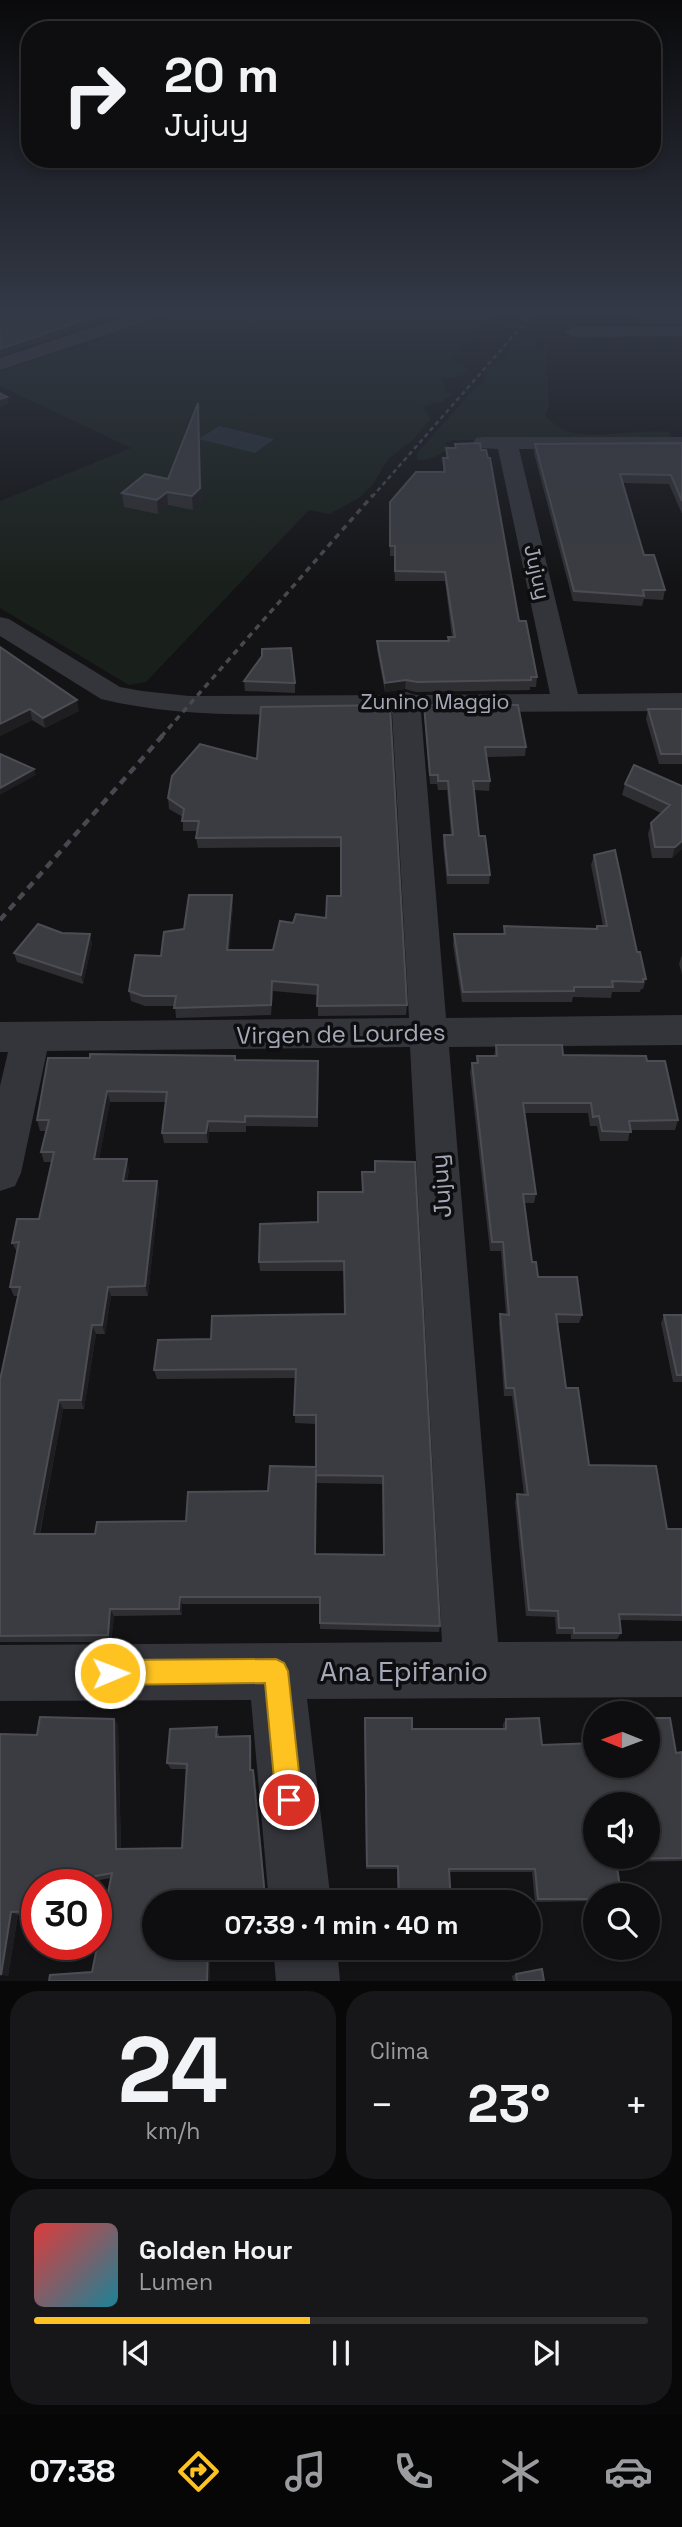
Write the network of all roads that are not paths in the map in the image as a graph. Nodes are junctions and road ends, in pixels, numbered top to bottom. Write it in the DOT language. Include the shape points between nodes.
graph roads {
  1 [pos="682,443"];
  2 [pos="0,625"];
  3 [pos="406,701"];
  4 [pos="566,702"];
  5 [pos="682,702"];
  6 [pos="682,1030"];
  7 [pos="430,1033"];
  8 [pos="15,1037"];
  9 [pos="0,1173"];
  10 [pos="682,1669"];
  11 [pos="276,1671"];
  12 [pos="472,1671"];
  13 [pos="0,1674"];
  14 [pos="299,1890"];
  15 [pos="306,1960"];
  16 [pos="308,1981"];
  1 -- 4 [label="street, Jujuy" via="495,443"];
  2 -- 3 [label="street, Zunino Maggio" via="111,693 142,700 189,705"];
  3 -- 4 [label="street, Zunino Maggio"];
  3 -- 7 [label="street, Jujuy"];
  4 -- 5 [label="street, Zunino Maggio"];
  6 -- 7 [label="street, Virgen de Lourdes"];
  7 -- 8 [label="street, Virgen de Lourdes"];
  7 -- 12 [label="street, Jujuy"];
  8 -- 9 [label="street"];
  10 -- 12 [label="street, Ana Epifanio"];
  11 -- 12 [label="street, Ana Epifanio"];
  11 -- 13 [label="street, Ana Epifanio"];
  11 -- 14 [label="street"];
  15 -- 16 [label="street"];
}
